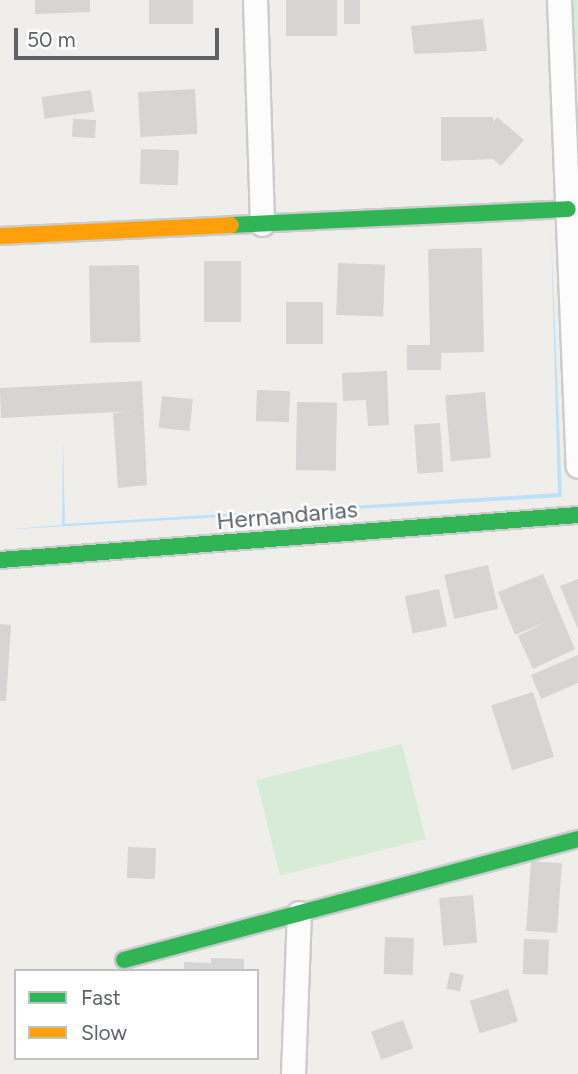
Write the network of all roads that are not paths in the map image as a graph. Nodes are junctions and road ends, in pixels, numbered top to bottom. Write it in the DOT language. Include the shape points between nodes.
graph roads {
  1 [pos="255,0"];
  2 [pos="559,0"];
  3 [pos="568,209"];
  4 [pos="262,224"];
  5 [pos="0,236"];
  6 [pos="578,466"];
  7 [pos="578,515"];
  8 [pos="0,561"];
  9 [pos="578,839"];
  10 [pos="299,913"];
  11 [pos="124,960"];
  12 [pos="293,1074"];
  1 -- 4 [label="street"];
  2 -- 3 [label="street"];
  3 -- 4 [label="street"];
  3 -- 6 [label="street"];
  4 -- 5 [label="street"];
  7 -- 8 [label="street, Hernandarias"];
  9 -- 10 [label="street"];
  10 -- 11 [label="street"];
  10 -- 12 [label="street"];
}
